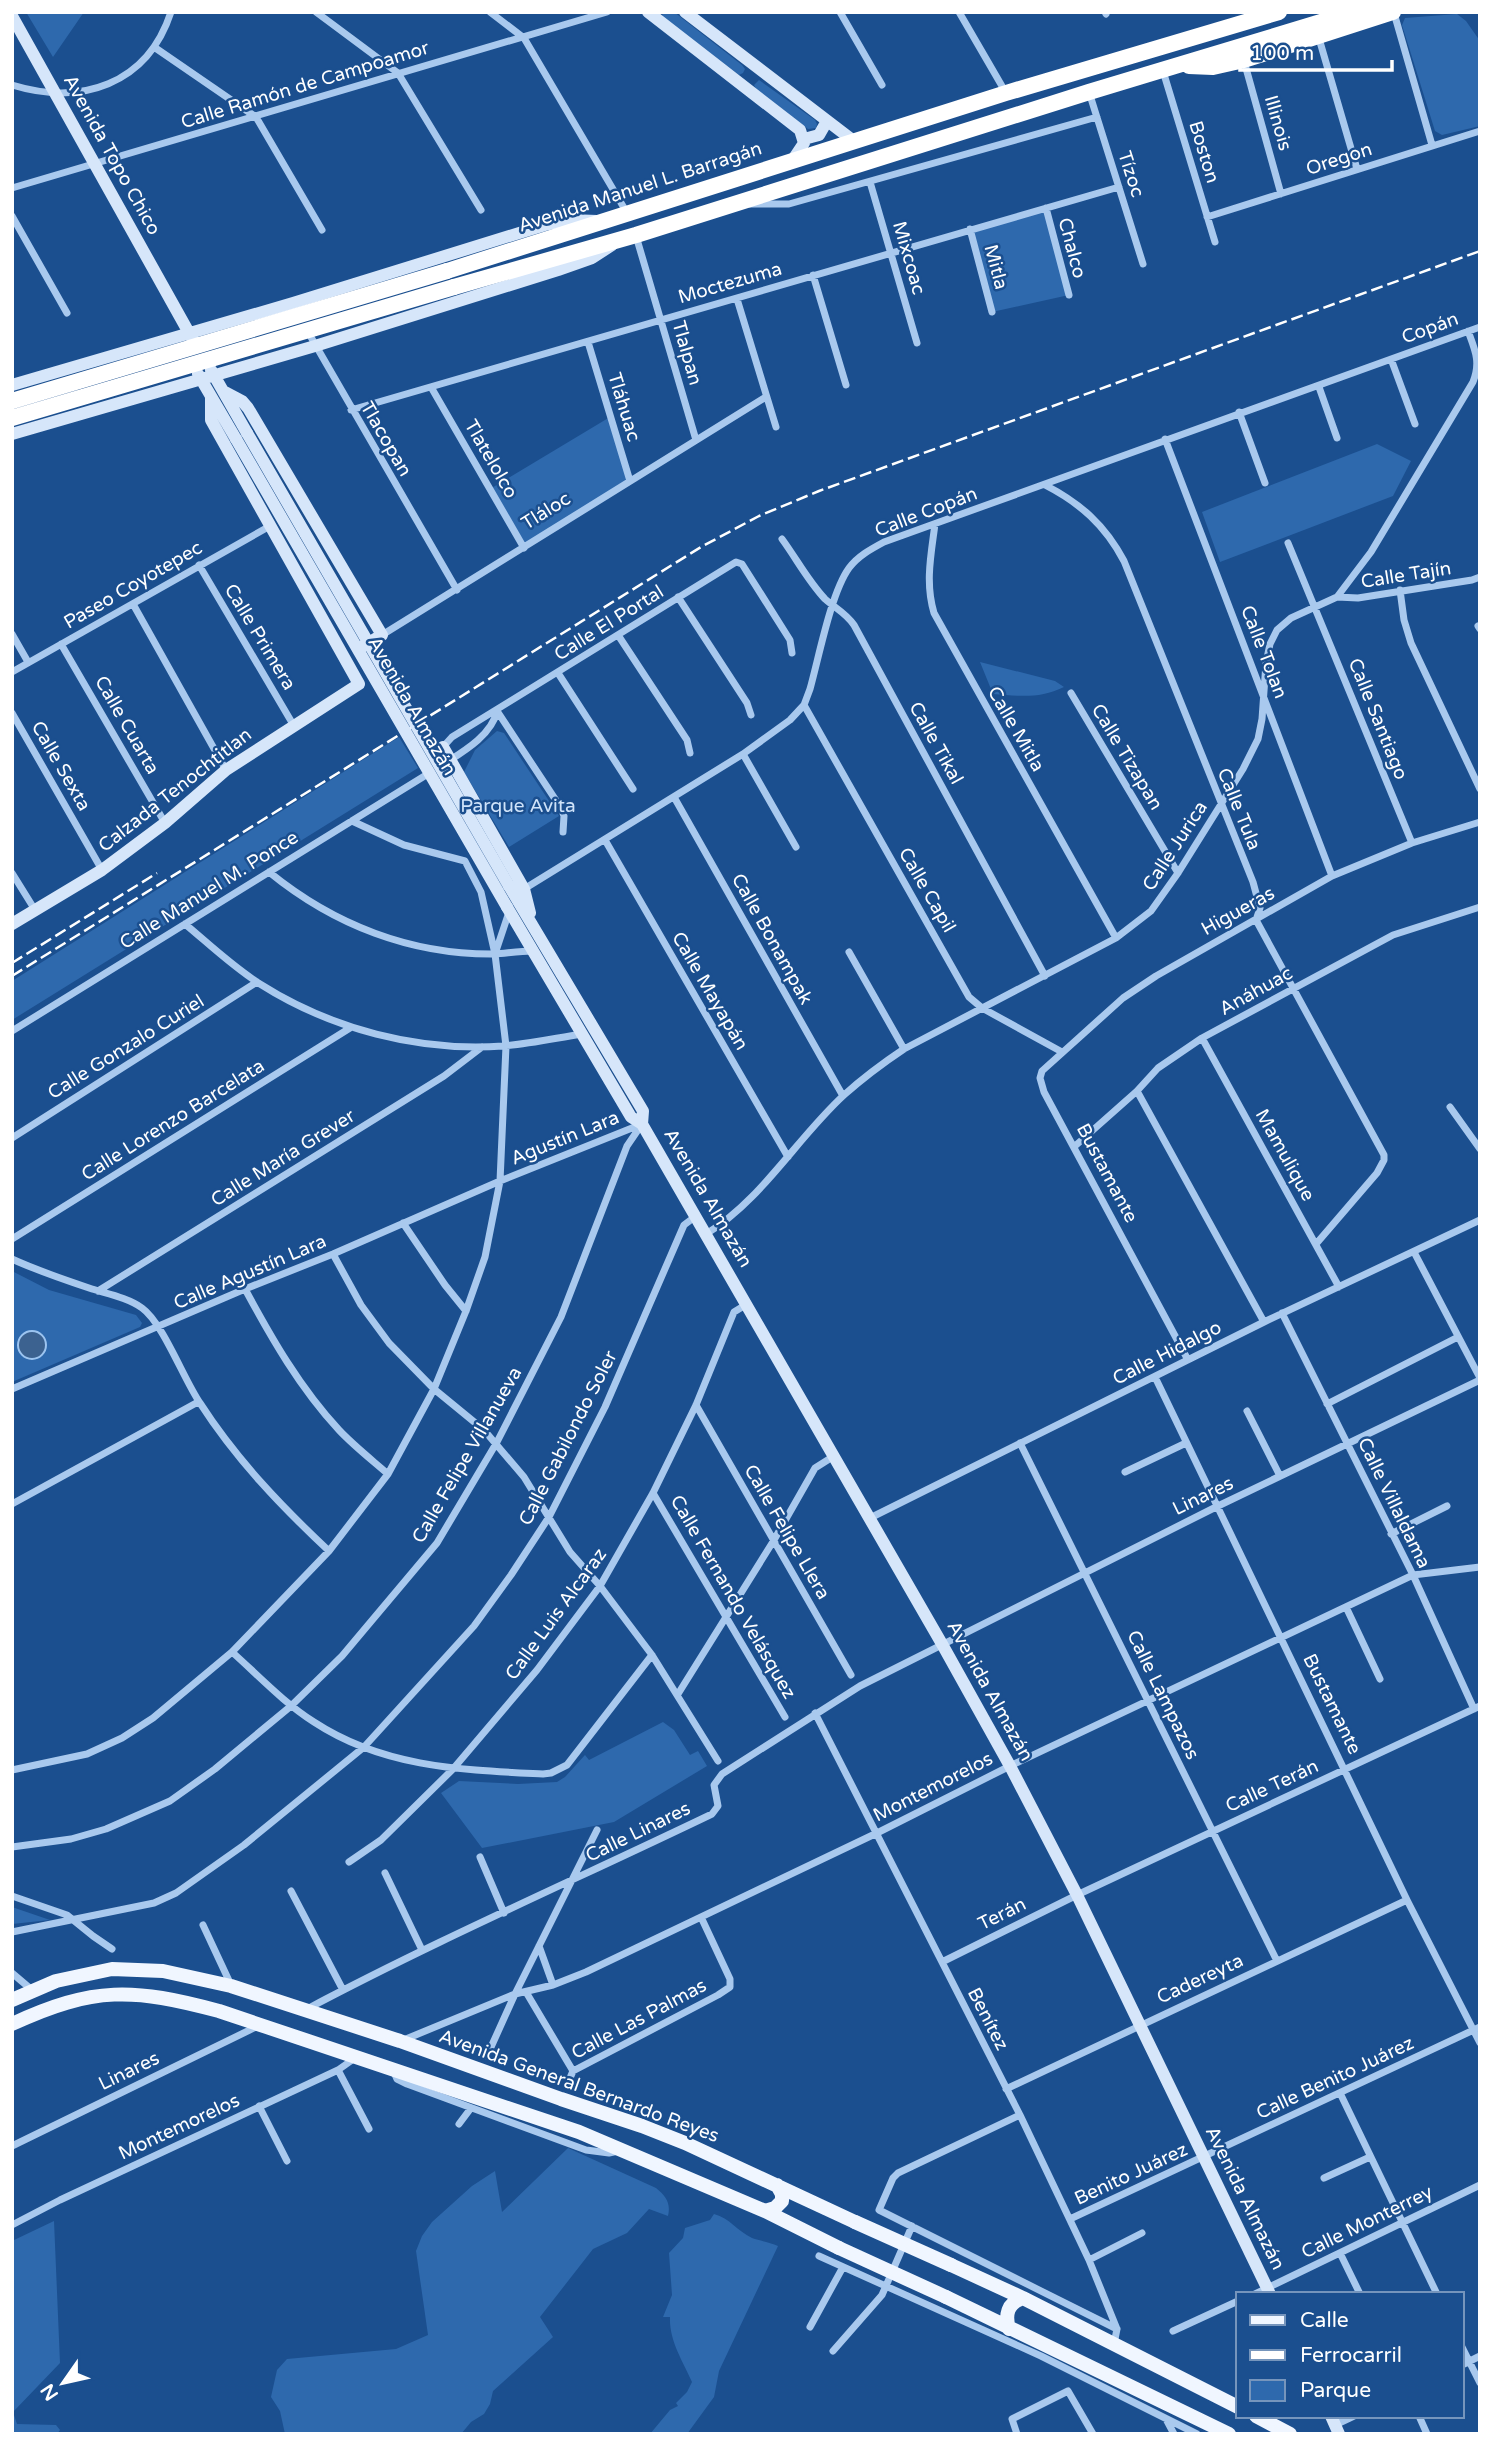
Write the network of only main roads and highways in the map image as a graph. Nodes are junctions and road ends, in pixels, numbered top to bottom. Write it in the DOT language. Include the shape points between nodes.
graph roads {
  1 [pos="648,12"];
  2 [pos="685,12"];
  3 [pos="1279,12"];
  4 [pos="1353,12"];
  5 [pos="1393,12"];
  6 [pos="12,16"];
  7 [pos="748,62"];
  8 [pos="1179,65"];
  9 [pos="765,74"];
  10 [pos="736,80"];
  11 [pos="751,92"];
  12 [pos="827,121"];
  13 [pos="804,138"];
  14 [pos="855,142"];
  15 [pos="792,161"];
  16 [pos="600,222"];
  17 [pos="619,240"];
  18 [pos="183,336"];
  19 [pos="74,367"];
  20 [pos="214,376"];
  21 [pos="201,379"];
  22 [pos="12,385"];
  23 [pos="218,395"];
  24 [pos="12,401"];
  25 [pos="86,413"];
  26 [pos="12,418"];
  27 [pos="12,434"];
  28 [pos="241,436"];
  29 [pos="351,581"];
  30 [pos="315,603"];
  31 [pos="345,657"];
  32 [pos="443,747"];
  33 [pos="515,889"];
  34 [pos="12,924"];
  35 [pos="642,1124"];
  36 [pos="12,2000"];
  37 [pos="12,2024"];
  38 [pos="777,2185"];
  39 [pos="765,2211"];
  40 [pos="1264,2292"];
  41 [pos="1023,2298"];
  42 [pos="1009,2329"];
  43 [pos="1236,2406"];
  44 [pos="1260,2418"];
  45 [pos="1229,2434"];
  46 [pos="1290,2434"];
  1 -- 10 [label="main road"];
  2 -- 7 [label="main road"];
  3 -- 14 [label="highway, Avenida Manuel L. Barragán"];
  4 -- 8 [label="highway"];
  5 -- 8 [label="highway" via="1244,60 1205,68"];
  6 -- 18 [label="main road, Avenida Topo Chico" via="177,313"];
  7 -- 9 [label="main road"];
  7 -- 10 [label="main road" via="747,75"];
  8 -- 17 [label="highway"];
  9 -- 11 [label="main road" via="753,79"];
  9 -- 12 [label="main road"];
  10 -- 11 [label="main road"];
  11 -- 13 [label="main road"];
  12 -- 13 [label="main road" via="819,135"];
  12 -- 14 [label="main road"];
  13 -- 15 [label="main road"];
  14 -- 15 [label="highway, Avenida Manuel L. Barragán"];
  15 -- 16 [label="highway, Avenida Manuel L. Barragán"];
  16 -- 18 [label="main road" via="569,220 545,225"];
  16 -- 24 [label="highway, Avenida Manuel L. Barragán, bridge"];
  17 -- 20 [label="main road" via="592,258 558,270"];
  17 -- 26 [label="highway, bridge"];
  18 -- 19 [label="main road"];
  18 -- 20 [label="main road, Avenida Almazán"];
  18 -- 21 [label="main road, Avenida Almazán"];
  19 -- 22 [label="main road"];
  19 -- 25 [label="main road"];
  20 -- 21 [label="main road"];
  20 -- 23 [label="main road, Avenida Almazán"];
  21 -- 23 [label="main road, Avenida Almazán"];
  21 -- 25 [label="main road"];
  23 -- 28 [label="main road, Avenida Almazán"];
  23 -- 29 [label="main road" via="242,401 248,408"];
  23 -- 30 [label="main road" via="211,420"];
  25 -- 27 [label="main road"];
  28 -- 33 [label="main road, Avenida Almazán, bridge"];
  28 -- 35 [label="main road, Avenida Almazán, bridge" via="508,909 631,1117"];
  29 -- 30 [label="main road"];
  29 -- 31 [label="main road, Tláloc" via="382,635"];
  30 -- 31 [label="main road"];
  31 -- 34 [label="main road, Calzada Tenochtitlan" via="359,684 226,770 102,870"];
  32 -- 33 [label="main road"];
  33 -- 35 [label="main road, Avenida Almazán" via="643,1111"];
  35 -- 40 [label="main road, Avenida Almazán" via="1010,1766 1140,2024"];
  36 -- 38 [label="main road, Avenida General Bernardo Reyes" via="88,1972 112,1969 163,1970 231,1986 652,2129"];
  37 -- 39 [label="main road" via="42,2010 104,1994 147,1995 219,2011 579,2132"];
  38 -- 39 [label="main road" via="782,2201"];
  38 -- 41 [label="main road, Avenida General Bernardo Reyes, bridge"];
  39 -- 42 [label="main road, bridge"];
  41 -- 42 [label="main road" via="1008,2309"];
  41 -- 43 [label="main road, Avenida General Bernardo Reyes"];
  42 -- 45 [label="main road" via="1043,2351 1138,2389"];
  44 -- 46 [label="main road"];
}
